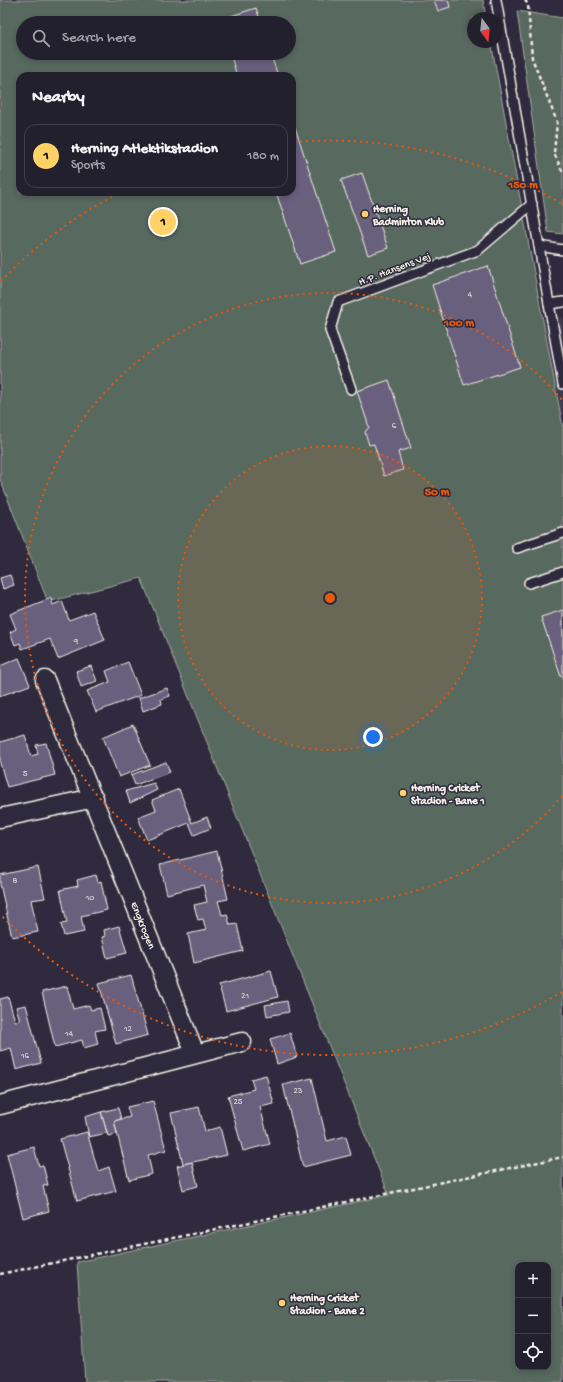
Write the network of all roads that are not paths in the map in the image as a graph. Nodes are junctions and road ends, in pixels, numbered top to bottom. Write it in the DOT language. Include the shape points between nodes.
graph roads {
  1 [pos="496,0"];
  2 [pos="532,204"];
  3 [pos="539,246"];
  4 [pos="563,250"];
  5 [pos="563,302"];
  6 [pos="549,304"];
  7 [pos="563,384"];
  8 [pos="351,389"];
  9 [pos="563,533"];
  10 [pos="517,548"];
  11 [pos="563,572"];
  12 [pos="529,583"];
  13 [pos="45,680"];
  14 [pos="94,798"];
  15 [pos="0,818"];
  16 [pos="242,1042"];
  17 [pos="195,1053"];
  18 [pos="0,1106"];
  1 -- 2 [label="lane"];
  2 -- 3 [label="lane"];
  2 -- 8 [label="lane, H.P. Hansens Vej" via="478,250 338,302 330,330"];
  3 -- 4 [label="lane"];
  3 -- 6 [label="lane"];
  5 -- 6 [label="lane"];
  6 -- 7 [label="lane"];
  9 -- 10 [label="lane"];
  11 -- 12 [label="lane"];
  13 -- 14 [label="street, Engkrogen"];
  14 -- 15 [label="street"];
  14 -- 17 [label="street, Engkrogen"];
  16 -- 17 [label="street"];
  17 -- 18 [label="street"];
}
